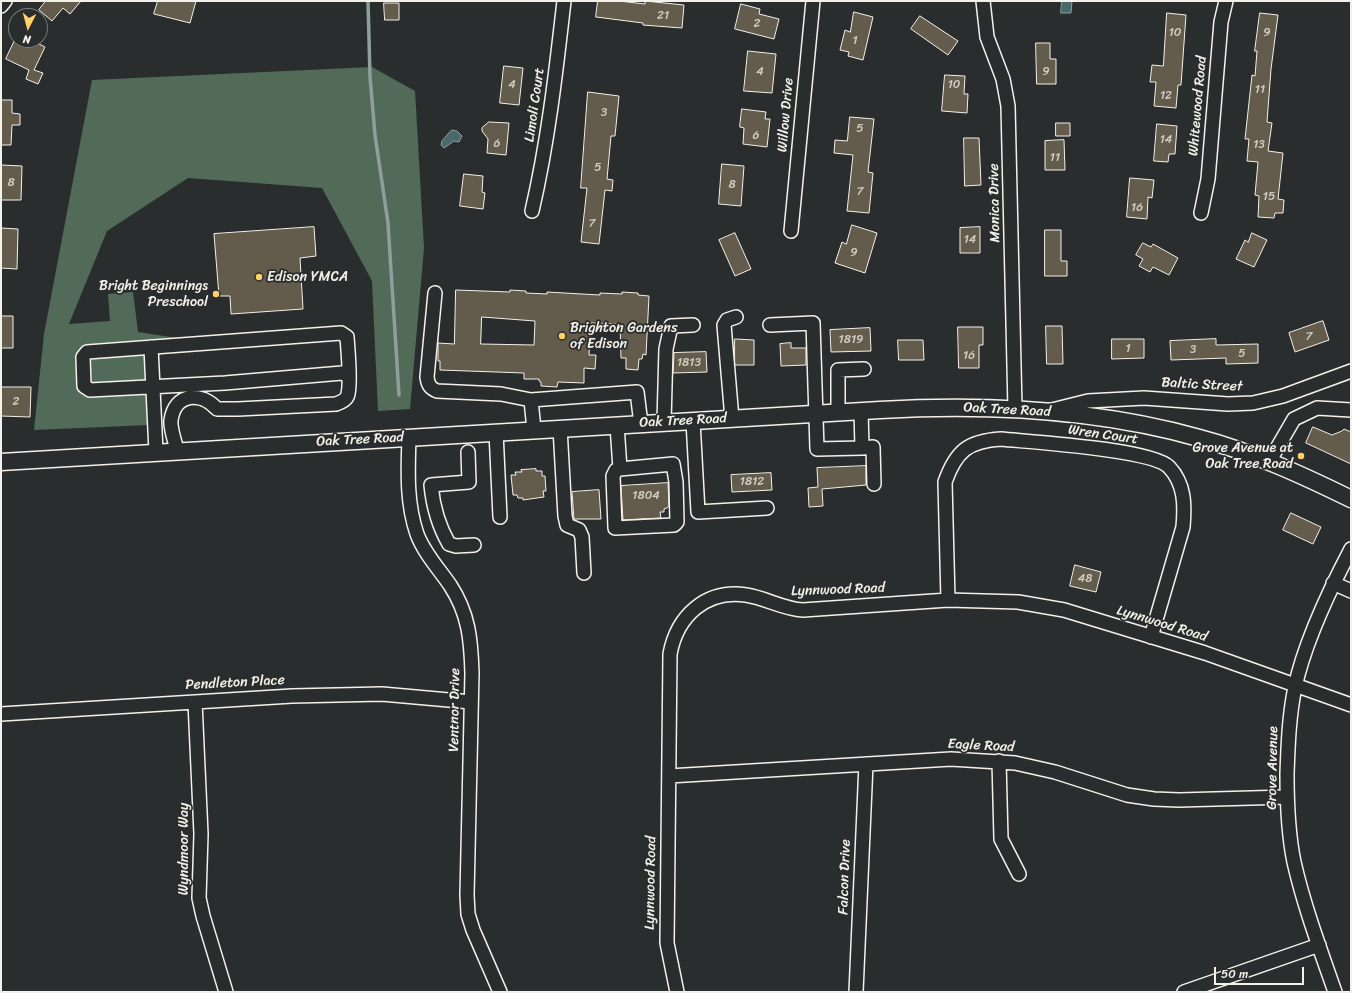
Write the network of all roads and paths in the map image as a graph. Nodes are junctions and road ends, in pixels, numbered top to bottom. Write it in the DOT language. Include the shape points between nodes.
graph roads {
  1 [pos="5,1"];
  2 [pos="564,1"];
  3 [pos="813,1"];
  4 [pos="983,1"];
  5 [pos="1226,1"];
  6 [pos="1,6"];
  7 [pos="532,211"];
  8 [pos="1202,213"];
  9 [pos="791,231"];
  10 [pos="435,293"];
  11 [pos="736,317"];
  12 [pos="693,325"];
  13 [pos="770,325"];
  14 [pos="151,347"];
  15 [pos="864,369"];
  16 [pos="1351,371"];
  17 [pos="348,376"];
  18 [pos="154,387"];
  19 [pos="531,400"];
  20 [pos="1015,409"];
  21 [pos="1351,410"];
  22 [pos="861,411"];
  23 [pos="1047,411"];
  24 [pos="838,413"];
  25 [pos="815,414"];
  26 [pos="732,419"];
  27 [pos="693,421"];
  28 [pos="664,422"];
  29 [pos="641,424"];
  30 [pos="617,425"];
  31 [pos="560,428"];
  32 [pos="534,430"];
  33 [pos="496,432"];
  34 [pos="409,437"];
  35 [pos="862,448"];
  36 [pos="177,450"];
  37 [pos="156,452"];
  38 [pos="468,452"];
  39 [pos="1,462"];
  40 [pos="1269,462"];
  41 [pos="620,469"];
  42 [pos="874,484"];
  43 [pos="1351,499"];
  44 [pos="767,508"];
  45 [pos="500,517"];
  46 [pos="474,545"];
  47 [pos="1351,549"];
  48 [pos="584,573"];
  49 [pos="1334,583"];
  50 [pos="1351,591"];
  51 [pos="948,600"];
  52 [pos="1151,637"];
  53 [pos="1296,685"];
  54 [pos="195,702"];
  55 [pos="471,702"];
  56 [pos="1351,705"];
  57 [pos="1,714"];
  58 [pos="999,761"];
  59 [pos="866,764"];
  60 [pos="669,776"];
  61 [pos="1287,797"];
  62 [pos="1019,874"];
  63 [pos="1319,945"];
  64 [pos="226,992"];
  65 [pos="500,992"];
  66 [pos="677,992"];
  67 [pos="856,992"];
  68 [pos="1184,992"];
  69 [pos="1335,992"];
  1 -- 6 [label="street"];
  2 -- 7 [label="street, Limoli Court" via="552,108"];
  3 -- 9 [label="street, Willow Drive"];
  4 -- 20 [label="street, Monica Drive" via="987,37 1003,79 1008,106"];
  5 -- 8 [label="street, Whitewood Road" via="1221,22 1208,180"];
  10 -- 19 [label="street" via="426,377 431,389 501,394"];
  11 -- 26 [label="street" via="727,320 724,325"];
  12 -- 28 [label="street" via="671,326 666,348"];
  13 -- 25 [label="street" via="813,323"];
  14 -- 17 [label="street" via="341,333 347,337"];
  14 -- 18 [label="street"];
  14 -- 18 [label="street" via="87,352 83,357 84,386 90,390"];
  15 -- 24 [label="street" via="838,370"];
  16 -- 23 [label="street, Baltic Street" via="1283,396 1253,403 1228,404 1144,398 1088,401"];
  17 -- 18 [label="street" via="342,373"];
  17 -- 36 [label="street" via="348,395 344,401 336,404 217,409 209,400 198,396 185,399 177,404 171,422"];
  18 -- 37 [label="street"];
  19 -- 29 [label="street" via="637,392"];
  19 -- 32 [label="street"];
  20 -- 22 [label="main road, Oak Tree Road" via="918,408"];
  20 -- 23 [label="main road, Oak Tree Road"];
  21 -- 40 [label="street" via="1318,408 1294,419"];
  22 -- 24 [label="main road, Oak Tree Road"];
  22 -- 35 [label="street"];
  23 -- 40 [label="main road, Oak Tree Road" via="1161,428 1207,440"];
  24 -- 25 [label="main road, Oak Tree Road"];
  25 -- 26 [label="main road, Oak Tree Road"];
  25 -- 35 [label="street" via="816,449"];
  26 -- 27 [label="main road, Oak Tree Road"];
  27 -- 28 [label="main road, Oak Tree Road"];
  27 -- 44 [label="street" via="698,512"];
  28 -- 29 [label="main road, Oak Tree Road"];
  29 -- 30 [label="main road, Oak Tree Road"];
  30 -- 31 [label="main road, Oak Tree Road"];
  30 -- 41 [label="street"];
  31 -- 32 [label="main road, Oak Tree Road"];
  31 -- 48 [label="street" via="565,516 567,525 579,530 582,537"];
  32 -- 33 [label="main road, Oak Tree Road"];
  33 -- 34 [label="main road, Oak Tree Road"];
  33 -- 45 [label="street"];
  34 -- 36 [label="main road, Oak Tree Road"];
  34 -- 55 [label="street, Ventnor Drive" via="408,483 411,513 418,535 434,564 451,586 466,616 470,639"];
  35 -- 42 [label="street" via="873,447"];
  36 -- 37 [label="main road, Oak Tree Road"];
  37 -- 39 [label="main road, Oak Tree Road"];
  38 -- 46 [label="street" via="469,482 431,485 438,523 449,544"];
  40 -- 43 [label="main road, Oak Tree Road"];
  41 -- 41 [label="street" via="673,464 676,482 676,522 615,528 613,476 616,470"];
  47 -- 49 [label="street, Grove Avenue"];
  49 -- 50 [label="street"];
  49 -- 53 [label="street, Grove Avenue" via="1324,602"];
  51 -- 52 [label="street, Lynnwood Road" via="1018,602 1064,610"];
  51 -- 52 [label="street, Wren Court" via="945,482 958,455 968,446 986,440 1001,439 1126,452 1157,460 1168,466 1183,491 1183,527"];
  51 -- 60 [label="street, Lynnwood Road" via="803,610 784,608 748,595 734,594 708,600 686,617 678,628 670,654"];
  52 -- 53 [label="street, Lynnwood Road"];
  53 -- 56 [label="street, Lynnwood Road"];
  53 -- 61 [label="street, Grove Avenue" via="1288,737"];
  54 -- 55 [label="street, Pendleton Place" via="382,694"];
  54 -- 57 [label="street, Pendleton Place"];
  54 -- 64 [label="street, Wyndmoor Way" via="201,834 199,898"];
  55 -- 65 [label="street, Ventnor Drive" via="468,914"];
  58 -- 59 [label="street, Eagle Road" via="951,759"];
  58 -- 61 [label="street, Eagle Road" via="1055,772 1127,795 1154,799"];
  58 -- 62 [label="street" via="1001,839"];
  59 -- 60 [label="street, Eagle Road"];
  59 -- 67 [label="street, Falcon Drive"];
  60 -- 66 [label="street, Lynnwood Road" via="667,943"];
  61 -- 63 [label="street, Grove Avenue" via="1294,860"];
  63 -- 68 [label="street"];
  63 -- 69 [label="street, Grove Avenue"];
}
